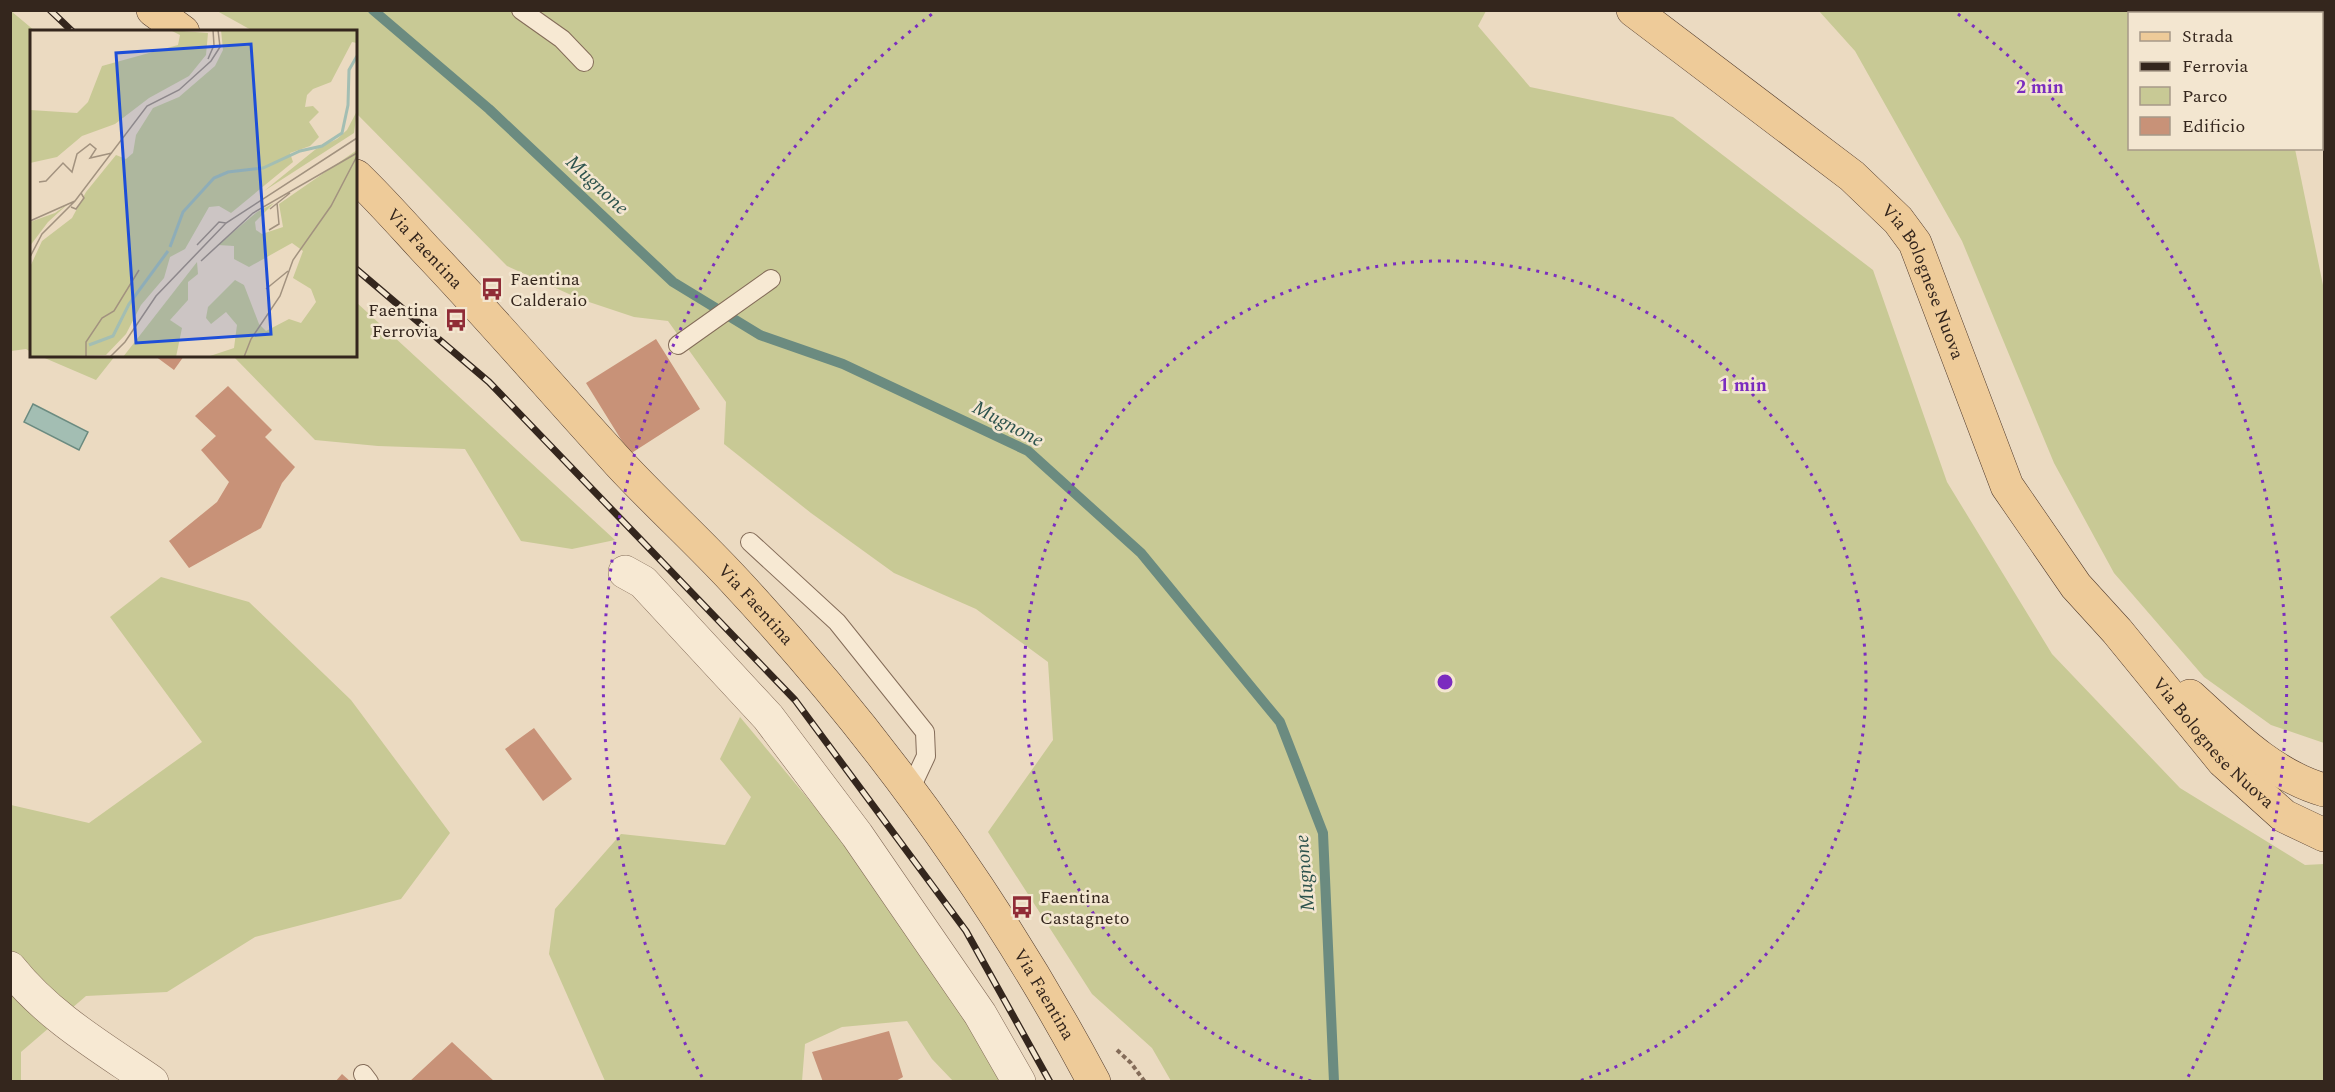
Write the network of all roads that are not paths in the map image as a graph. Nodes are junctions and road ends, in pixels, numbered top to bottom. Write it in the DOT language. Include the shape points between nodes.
graph roads {
  1 [pos="153,10"];
  2 [pos="521,10"];
  3 [pos="1633,10"];
  4 [pos="180,30"];
  5 [pos="584,62"];
  6 [pos="357,177"];
  7 [pos="771,279"];
  8 [pos="678,345"];
  9 [pos="750,542"];
  10 [pos="625,572"];
  11 [pos="2117,631"];
  12 [pos="910,790"];
  13 [pos="2325,790"];
  14 [pos="2325,835"];
  15 [pos="10,968"];
  16 [pos="152,1082"];
  17 [pos="1019,1082"];
  18 [pos="1094,1082"];
  1 -- 4 [label="main road"];
  2 -- 5 [label="lane" via="561,39"];
  3 -- 11 [label="main road, Via Bolognese Nuova" via="1852,176 1898,220 1923,261 2007,486 2076,586"];
  6 -- 12 [label="main road, Via Faentina" via="463,288 621,466 735,580"];
  7 -- 8 [label="lane"];
  9 -- 12 [label="lane" via="837,622 925,732 926,756"];
  10 -- 17 [label="street" via="643,582 768,717 857,835 980,1014"];
  11 -- 13 [label="main road, Via Bolognese Nuova" via="2254,752 2288,775"];
  11 -- 14 [label="main road, Via Bolognese Nuova" via="2223,761 2284,816"];
  12 -- 18 [label="main road, Via Faentina" via="993,911 1060,1018"];
  15 -- 16 [label="street" via="28,991 64,1023"];
}
